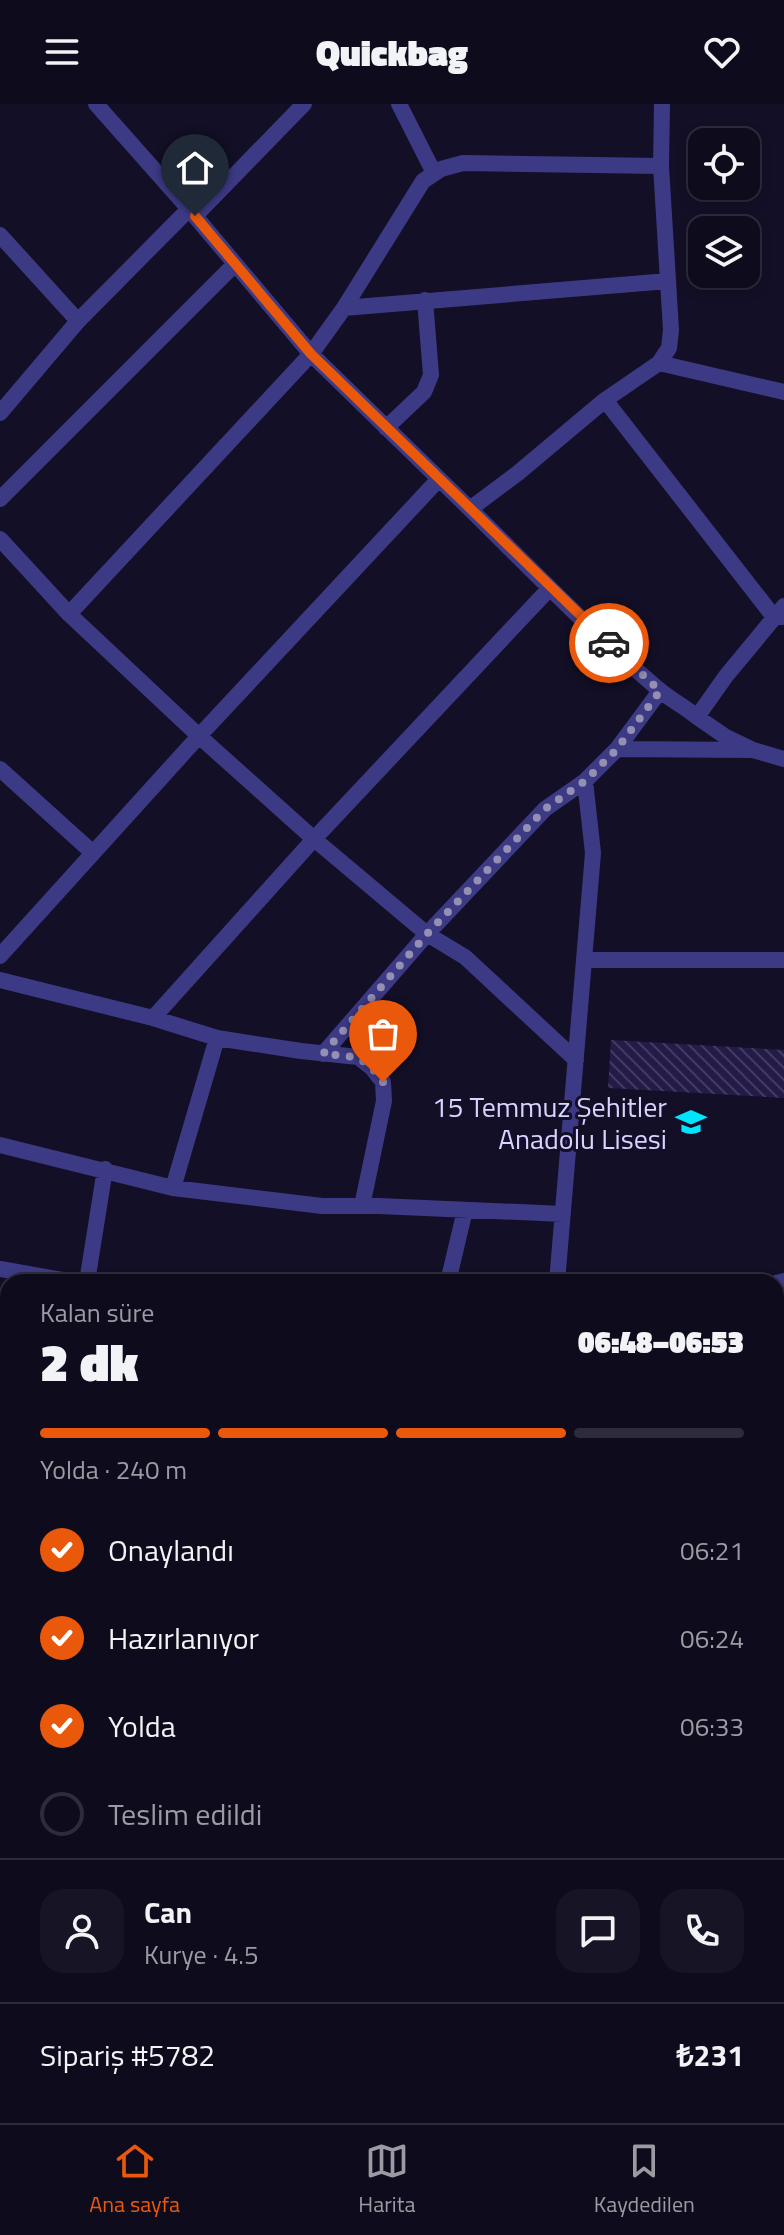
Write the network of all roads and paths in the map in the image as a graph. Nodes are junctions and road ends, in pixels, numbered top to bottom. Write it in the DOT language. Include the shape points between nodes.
graph roads {
  1 [pos="96,104"];
  2 [pos="304,104"];
  3 [pos="399,104"];
  4 [pos="662,104"];
  5 [pos="661,166"];
  6 [pos="434,173"];
  7 [pos="192,213"];
  8 [pos="0,235"];
  9 [pos="235,264"];
  10 [pos="668,281"];
  11 [pos="425,300"];
  12 [pos="344,308"];
  13 [pos="78,321"];
  14 [pos="311,354"];
  15 [pos="659,363"];
  16 [pos="784,392"];
  17 [pos="605,400"];
  18 [pos="0,413"];
  19 [pos="386,428"];
  20 [pos="439,479"];
  21 [pos="0,499"];
  22 [pos="470,509"];
  23 [pos="0,539"];
  24 [pos="550,588"];
  25 [pos="781,613"];
  26 [pos="69,614"];
  27 [pos="660,691"];
  28 [pos="697,717"];
  29 [pos="199,736"];
  30 [pos="617,749"];
  31 [pos="753,750"];
  32 [pos="784,759"];
  33 [pos="0,769"];
  34 [pos="585,781"];
  35 [pos="314,839"];
  36 [pos="93,853"];
  37 [pos="427,934"];
  38 [pos="0,956"];
  39 [pos="585,960"];
  40 [pos="784,960"];
  41 [pos="0,980"];
  42 [pos="153,1018"];
  43 [pos="217,1038"];
  44 [pos="323,1054"];
  45 [pos="576,1060"];
  46 [pos="0,1145"];
  47 [pos="105,1169"];
  48 [pos="173,1188"];
  49 [pos="362,1206"];
  50 [pos="465,1210"];
  51 [pos="563,1214"];
  52 [pos="0,1269"];
  53 [pos="28,1274"];
  54 [pos="88,1274"];
  55 [pos="450,1274"];
  56 [pos="558,1274"];
  1 -- 7 [label="street"];
  2 -- 7 [label="street"];
  3 -- 6 [label="street"];
  4 -- 5 [label="street"];
  5 -- 6 [label="street" via="463,163"];
  5 -- 10 [label="street"];
  6 -- 12 [label="street" via="423,181"];
  7 -- 9 [label="street"];
  7 -- 13 [label="street"];
  8 -- 13 [label="street"];
  9 -- 14 [label="street"];
  9 -- 21 [label="street"];
  10 -- 11 [label="street"];
  10 -- 15 [label="street" via="671,330 669,348"];
  11 -- 12 [label="street"];
  11 -- 19 [label="street" via="431,375 424,392"];
  12 -- 14 [label="street"];
  13 -- 18 [label="street"];
  14 -- 19 [label="street"];
  14 -- 26 [label="street"];
  15 -- 16 [label="street"];
  15 -- 17 [label="street"];
  17 -- 22 [label="street"];
  17 -- 25 [label="street"];
  19 -- 20 [label="street"];
  20 -- 22 [label="street"];
  20 -- 29 [label="street"];
  22 -- 24 [label="street"];
  23 -- 26 [label="street"];
  24 -- 27 [label="street"];
  24 -- 35 [label="street"];
  25 -- 28 [label="street"];
  26 -- 29 [label="street"];
  27 -- 28 [label="street"];
  27 -- 30 [label="street"];
  28 -- 31 [label="street"];
  29 -- 35 [label="street"];
  29 -- 36 [label="street"];
  30 -- 31 [label="street"];
  30 -- 34 [label="street"];
  31 -- 32 [label="street"];
  33 -- 36 [label="street"];
  34 -- 37 [label="street" via="545,809"];
  34 -- 39 [label="street" via="593,853"];
  35 -- 37 [label="street"];
  35 -- 42 [label="street"];
  36 -- 38 [label="street"];
  37 -- 44 [label="street"];
  37 -- 45 [label="street" via="465,957"];
  39 -- 40 [label="street"];
  39 -- 45 [label="street"];
  41 -- 42 [label="street"];
  42 -- 43 [label="street"];
  43 -- 44 [label="street"];
  43 -- 48 [label="street"];
  44 -- 49 [label="street" via="358,1057 383,1082 384,1101"];
  45 -- 51 [label="street"];
  46 -- 47 [label="street"];
  47 -- 48 [label="street"];
  47 -- 54 [label="street"];
  48 -- 49 [label="street"];
  49 -- 50 [label="street"];
  50 -- 51 [label="street"];
  50 -- 55 [label="street"];
  51 -- 56 [label="street"];
  52 -- 53 [label="street"];
}
